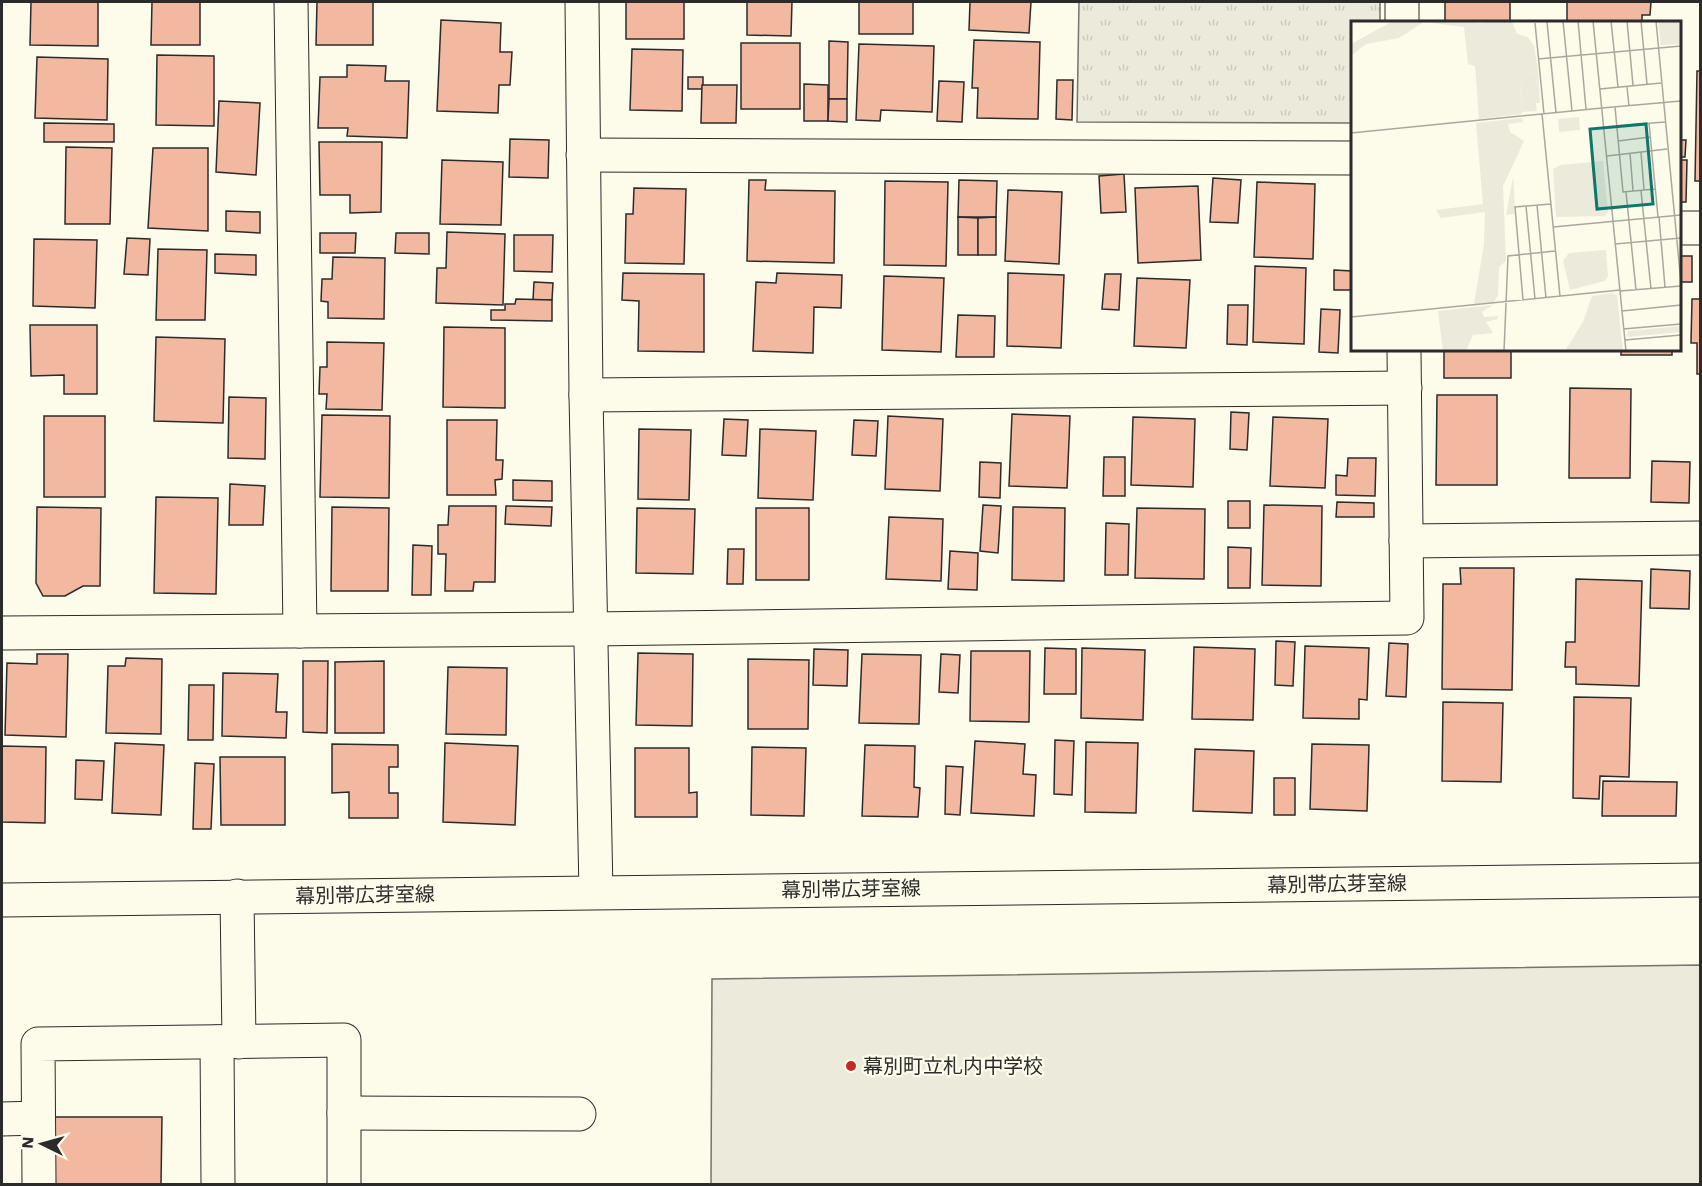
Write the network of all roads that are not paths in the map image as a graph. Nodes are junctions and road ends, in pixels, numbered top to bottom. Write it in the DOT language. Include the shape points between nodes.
graph roads {
  1 [pos="291,2"];
  2 [pos="582,2"];
  3 [pos="1402,2"];
  4 [pos="1402,21"];
  5 [pos="583,155"];
  6 [pos="1351,158"];
  7 [pos="1681,228"];
  8 [pos="1701,228"];
  9 [pos="1404,351"];
  10 [pos="1405,388"];
  11 [pos="586,395"];
  12 [pos="1701,538"];
  13 [pos="1406,541"];
  14 [pos="590,629"];
  15 [pos="300,631"];
  16 [pos="2,633"];
  17 [pos="1701,880"];
  18 [pos="596,892"];
  19 [pos="237,896"];
  20 [pos="2,900"];
  21 [pos="228,1042"];
  22 [pos="344,1113"];
  23 [pos="579,1114"];
  24 [pos="39,1118"];
  25 [pos="2,1119"];
  26 [pos="39,1185"];
  27 [pos="218,1185"];
  28 [pos="344,1185"];
  1 -- 15 [label="street"];
  2 -- 5 [label="street"];
  3 -- 4 [label="street"];
  5 -- 6 [label="street"];
  5 -- 11 [label="street"];
  7 -- 8 [label="street"];
  9 -- 10 [label="street"];
  10 -- 11 [label="street"];
  10 -- 13 [label="street"];
  11 -- 14 [label="street"];
  12 -- 13 [label="street"];
  13 -- 14 [label="street" via="1407,618"];
  14 -- 15 [label="street"];
  14 -- 18 [label="street"];
  15 -- 16 [label="street"];
  17 -- 18 [label="street, 幕別帯広芽室線"];
  18 -- 19 [label="street, 幕別帯広芽室線"];
  19 -- 20 [label="street, 幕別帯広芽室線"];
  19 -- 21 [label="street"];
  21 -- 22 [label="street" via="344,1040"];
  21 -- 24 [label="street" via="38,1044"];
  21 -- 27 [label="street"];
  22 -- 23 [label="street"];
  22 -- 28 [label="street"];
  24 -- 25 [label="street"];
  24 -- 26 [label="street"];
}
